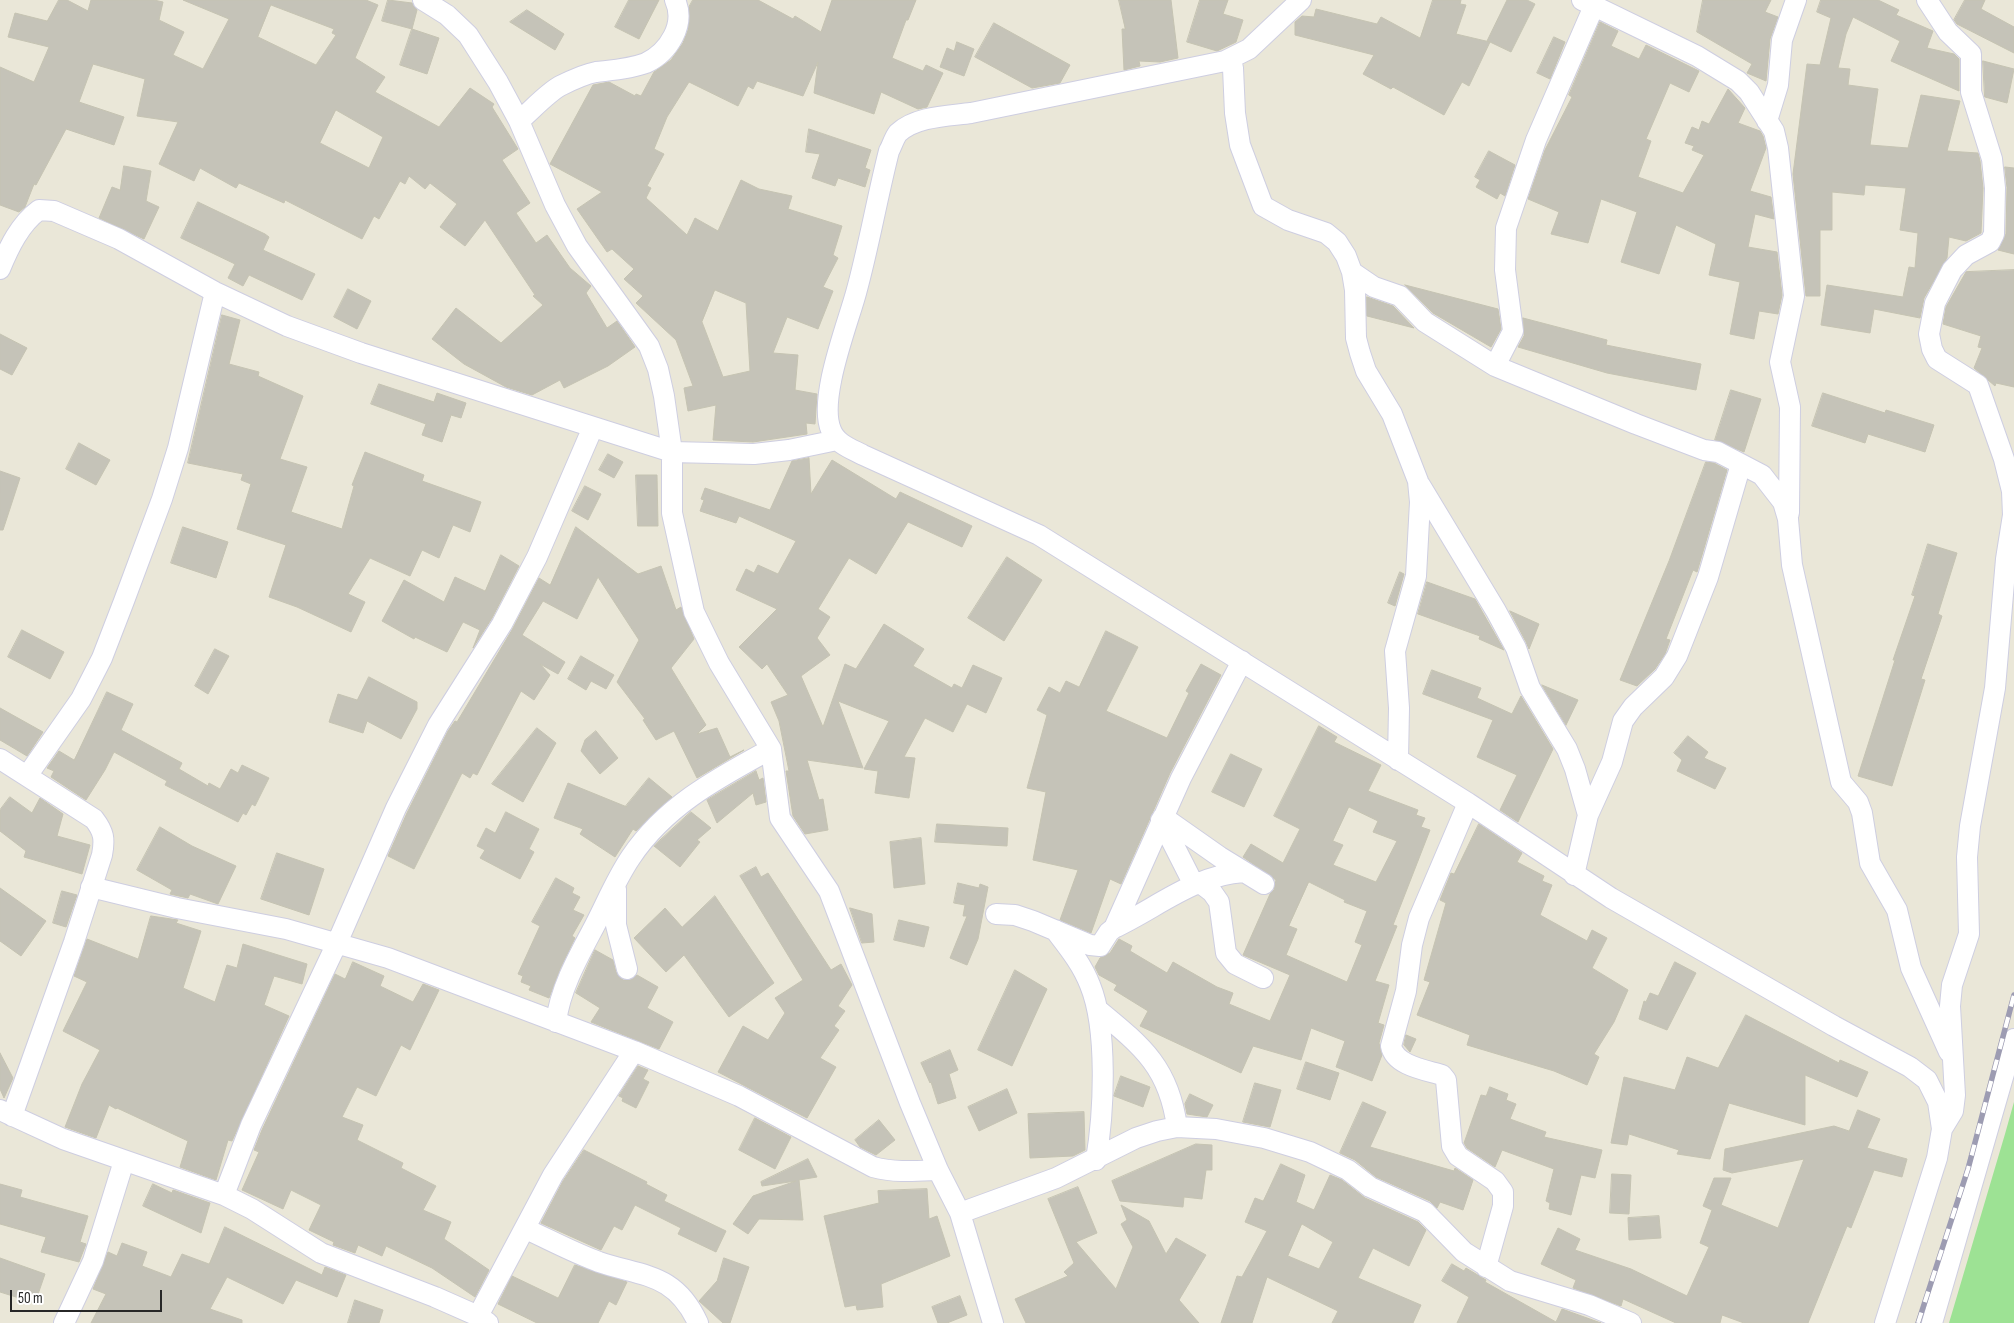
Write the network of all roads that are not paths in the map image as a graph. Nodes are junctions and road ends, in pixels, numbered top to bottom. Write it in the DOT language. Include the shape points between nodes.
graph roads {
  1 [pos="423,0"];
  2 [pos="675,0"];
  3 [pos="1796,0"];
  4 [pos="1927,0"];
  5 [pos="1588,3"];
  6 [pos="1289,4"];
  7 [pos="1233,68"];
  8 [pos="519,121"];
  9 [pos="1767,121"];
  10 [pos="0,269"];
  11 [pos="1352,272"];
  12 [pos="215,292"];
  13 [pos="1494,366"];
  14 [pos="593,427"];
  15 [pos="837,440"];
  16 [pos="672,452"];
  17 [pos="1741,464"];
  18 [pos="1418,481"];
  19 [pos="1788,519"];
  20 [pos="1242,661"];
  21 [pos="771,749"];
  22 [pos="0,760"];
  23 [pos="1398,760"];
  24 [pos="27,776"];
  25 [pos="1468,803"];
  26 [pos="1588,815"];
  27 [pos="1162,818"];
  28 [pos="1244,872"];
  29 [pos="1574,875"];
  30 [pos="616,882"];
  31 [pos="1197,884"];
  32 [pos="1264,884"];
  33 [pos="91,887"];
  34 [pos="996,914"];
  35 [pos="1114,928"];
  36 [pos="1055,930"];
  37 [pos="337,943"];
  38 [pos="627,969"];
  39 [pos="1263,978"];
  40 [pos="1097,1009"];
  41 [pos="556,1022"];
  42 [pos="2014,1039"];
  43 [pos="634,1051"];
  44 [pos="1952,1059"];
  45 [pos="6,1113"];
  46 [pos="1177,1127"];
  47 [pos="1942,1129"];
  48 [pos="1096,1160"];
  49 [pos="124,1162"];
  50 [pos="938,1170"];
  51 [pos="224,1195"];
  52 [pos="960,1213"];
  53 [pos="526,1229"];
  54 [pos="1486,1267"];
  55 [pos="483,1319"];
  56 [pos="64,1323"];
  57 [pos="698,1323"];
  58 [pos="993,1323"];
  59 [pos="1631,1323"];
  60 [pos="1885,1323"];
  61 [pos="1932,1323"];
  1 -- 8 [label="street" via="468,35"];
  2 -- 8 [label="street" via="680,10 678,27 660,52 646,62 621,70 594,73 559,87"];
  3 -- 9 [label="street" via="1782,40 1778,84"];
  4 -- 44 [label="street" via="1948,32 1971,54 1971,92 1992,159 1996,188 1994,234 1990,242 1966,255 1952,270 1935,302 1930,342 1937,359 1978,386 2004,459 2012,491 2013,515 1995,688 1966,857 1971,922 1967,945 1952,985"];
  5 -- 9 [label="street" via="1697,56 1738,81"];
  5 -- 13 [label="street" via="1506,228 1505,270 1513,331"];
  6 -- 15 [label="street" via="1250,49 1225,61 971,113 930,118 898,134 889,151 831,384 828,419"];
  7 -- 11 [label="street" via="1240,145 1263,206 1288,220 1326,233 1337,242"];
  8 -- 16 [label="street" via="555,205 577,246 649,346 664,396"];
  9 -- 19 [label="street" via="1778,148 1794,296 1780,362 1790,407"];
  10 -- 12 [label="street" via="28,218 39,210 54,212 119,239"];
  11 -- 13 [label="street" via="1374,287 1400,296 1425,322"];
  11 -- 18 [label="street" via="1356,338 1360,353 1366,371 1392,414"];
  12 -- 14 [label="street" via="287,326 361,353"];
  12 -- 24 [label="street" via="178,448 102,658 81,700"];
  13 -- 17 [label="street" via="1636,424 1704,450 1718,452"];
  14 -- 16 [label="street"];
  14 -- 37 [label="street" via="537,557 502,624 417,765"];
  15 -- 16 [label="street" via="754,454"];
  15 -- 20 [label="street" via="892,470 1039,535"];
  16 -- 21 [label="street" via="672,514 694,612 719,663"];
  17 -- 19 [label="street" via="1762,475 1773,487 1783,502"];
  17 -- 26 [label="street" via="1708,577 1677,656 1664,677 1623,721 1612,762"];
  18 -- 23 [label="street" via="1416,576 1394,651 1399,708"];
  18 -- 26 [label="street" via="1516,648 1530,688 1573,762"];
  19 -- 44 [label="street" via="1792,565 1841,782 1858,802 1870,863 1897,910 1911,968"];
  20 -- 23 [label="street"];
  20 -- 27 [label="street"];
  21 -- 30 [label="street" via="720,777 666,815 631,857"];
  21 -- 50 [label="street" via="780,818 829,891"];
  22 -- 24 [label="street"];
  23 -- 25 [label="street"];
  24 -- 33 [label="street" via="82,810 103,831 102,855"];
  25 -- 29 [label="street"];
  25 -- 54 [label="street" via="1419,918 1406,991 1391,1046 1392,1054 1401,1061 1442,1075 1446,1080 1452,1146 1458,1156 1495,1181 1503,1192 1503,1206"];
  26 -- 29 [label="street"];
  27 -- 28 [label="street"];
  27 -- 31 [label="street"];
  27 -- 35 [label="street"];
  28 -- 31 [label="street" via="1219,875"];
  28 -- 32 [label="street"];
  29 -- 47 [label="street" via="1910,1067 1927,1080 1938,1102"];
  30 -- 38 [label="street" via="616,925"];
  30 -- 41 [label="street" via="565,986"];
  31 -- 35 [label="street" via="1169,896"];
  31 -- 39 [label="street" via="1212,892 1219,902 1226,953 1235,964"];
  33 -- 37 [label="street"];
  33 -- 45 [label="street" via="74,942"];
  34 -- 36 [label="street" via="1015,915"];
  35 -- 36 [label="street" via="1100,946"];
  36 -- 40 [label="street" via="1078,961"];
  37 -- 41 [label="street" via="388,958"];
  37 -- 51 [label="street" via="251,1125"];
  40 -- 46 [label="street" via="1136,1043 1165,1080 1174,1101"];
  40 -- 48 [label="street" via="1102,1047 1103,1112"];
  41 -- 43 [label="street"];
  42 -- 61 [label="street"];
  43 -- 50 [label="street" via="760,1106 873,1167 898,1172"];
  43 -- 53 [label="street" via="553,1175"];
  44 -- 47 [label="street" via="1953,1110"];
  45 -- 49 [label="street"];
  46 -- 48 [label="street" via="1136,1138"];
  46 -- 54 [label="street" via="1241,1133 1310,1152 1348,1170 1370,1187 1425,1212 1464,1252"];
  47 -- 60 [label="street" via="1937,1158"];
  48 -- 52 [label="street"];
  49 -- 51 [label="street"];
  49 -- 56 [label="street" via="93,1261"];
  50 -- 52 [label="street"];
  51 -- 55 [label="street" via="321,1253"];
  52 -- 58 [label="street"];
  53 -- 55 [label="street"];
  53 -- 57 [label="street" via="598,1262 658,1278 676,1291"];
  54 -- 59 [label="street" via="1510,1280 1589,1305"];
}
